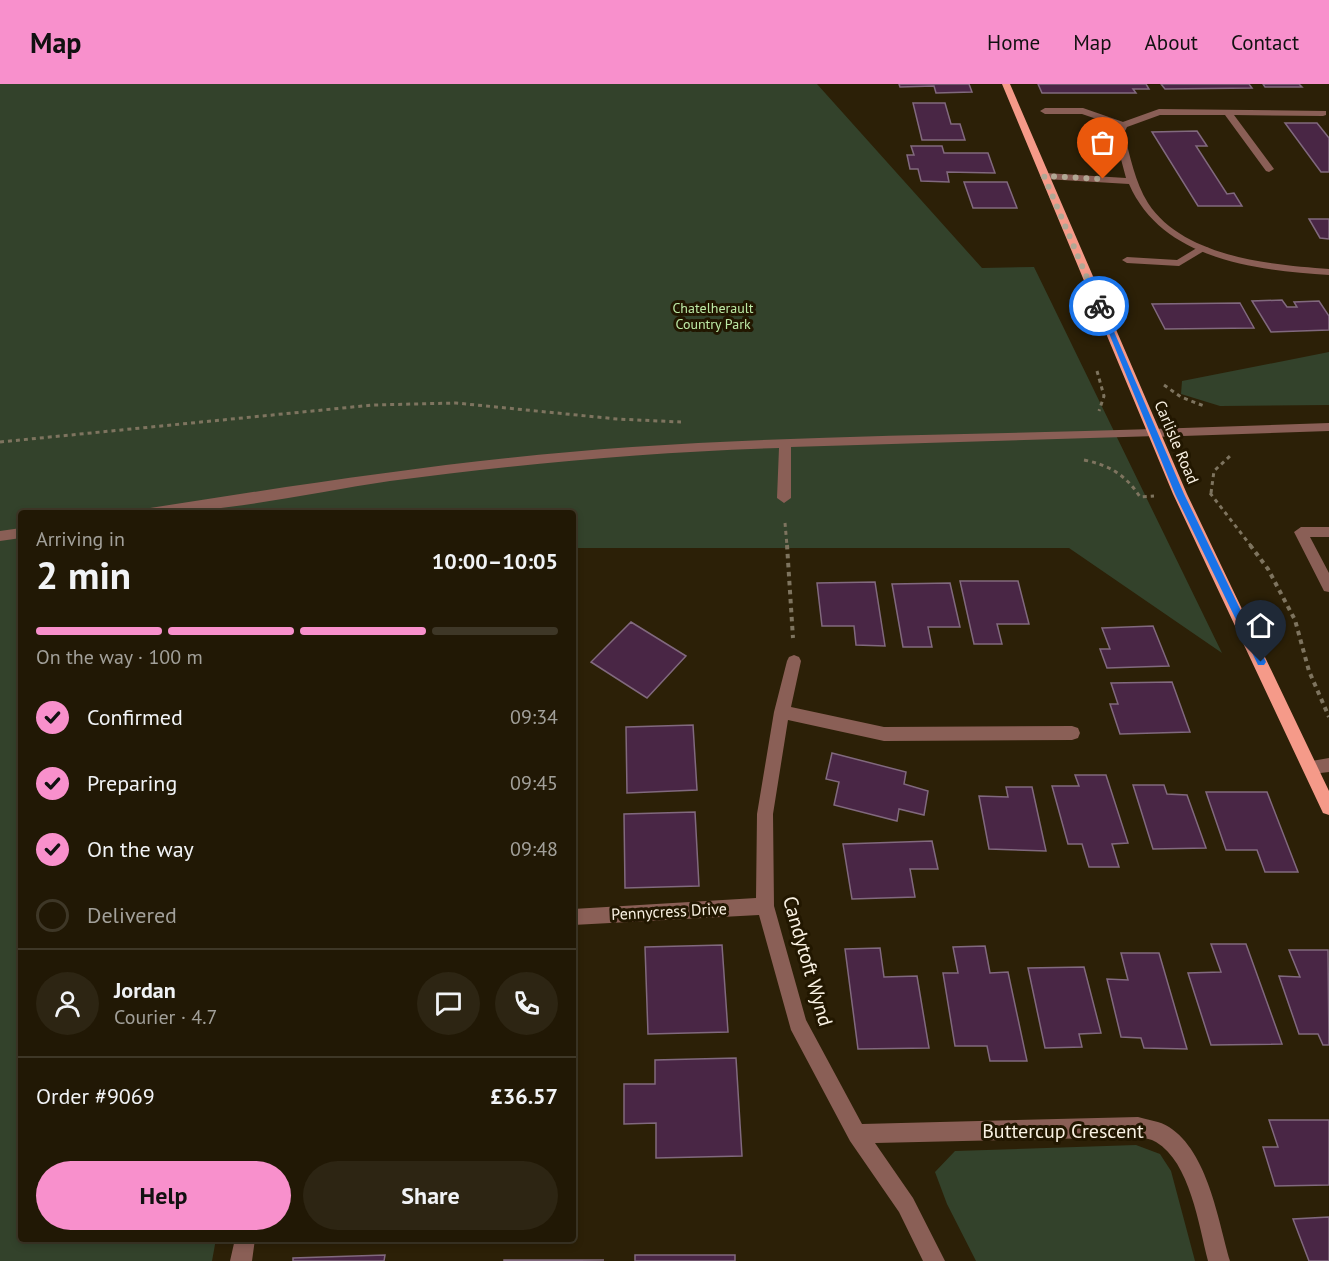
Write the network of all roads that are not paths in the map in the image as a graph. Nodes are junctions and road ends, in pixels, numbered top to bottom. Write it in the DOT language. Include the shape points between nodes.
graph roads {
  1 [pos="1006,84"];
  2 [pos="1045,111"];
  3 [pos="1227,112"];
  4 [pos="1323,113"];
  5 [pos="1123,125"];
  6 [pos="1269,169"];
  7 [pos="1044,176"];
  8 [pos="1132,181"];
  9 [pos="1204,248"];
  10 [pos="1127,260"];
  11 [pos="1329,272"];
  12 [pos="1329,427"];
  13 [pos="1153,433"];
  14 [pos="785,443"];
  15 [pos="784,498"];
  16 [pos="171,510"];
  17 [pos="1329,532"];
  18 [pos="18,533"];
  19 [pos="0,536"];
  20 [pos="1329,587"];
  21 [pos="794,661"];
  22 [pos="782,712"];
  23 [pos="1072,733"];
  24 [pos="1329,765"];
  25 [pos="1312,767"];
  26 [pos="1329,807"];
  27 [pos="765,906"];
  28 [pos="576,917"];
  29 [pos="857,1134"];
  30 [pos="244,1242"];
  31 [pos="241,1261"];
  32 [pos="934,1261"];
  33 [pos="1218,1261"];
  1 -- 7 [label="main road, Carlisle Road"];
  2 -- 5 [label="street" via="1083,111"];
  3 -- 4 [label="street"];
  3 -- 5 [label="street" via="1159,112"];
  3 -- 6 [label="street"];
  5 -- 8 [label="street" via="1119,133"];
  7 -- 8 [label="street"];
  7 -- 13 [label="main road, Carlisle Road"];
  8 -- 9 [label="street" via="1149,210 1172,231"];
  9 -- 10 [label="street" via="1179,263"];
  9 -- 11 [label="street" via="1261,265"];
  12 -- 13 [label="street"];
  13 -- 14 [label="street"];
  13 -- 25 [label="main road, Carlisle Road"];
  14 -- 15 [label="street"];
  14 -- 16 [label="street" via="631,451 497,464"];
  17 -- 20 [label="street" via="1301,532"];
  18 -- 19 [label="street"];
  21 -- 22 [label="street, Candytoft Wynd"];
  22 -- 23 [label="street" via="884,734"];
  22 -- 27 [label="street, Candytoft Wynd" via="765,814"];
  24 -- 25 [label="street"];
  25 -- 26 [label="main road, Carlisle Road"];
  27 -- 28 [label="street, Pennycress Drive"];
  27 -- 29 [label="street, Candytoft Wynd" via="798,1023"];
  29 -- 32 [label="street, Candytoft Wynd" via="906,1205"];
  29 -- 33 [label="street, Buttercup Crescent" via="1138,1127 1160,1133 1190,1165"];
  30 -- 31 [label="street"];
}
